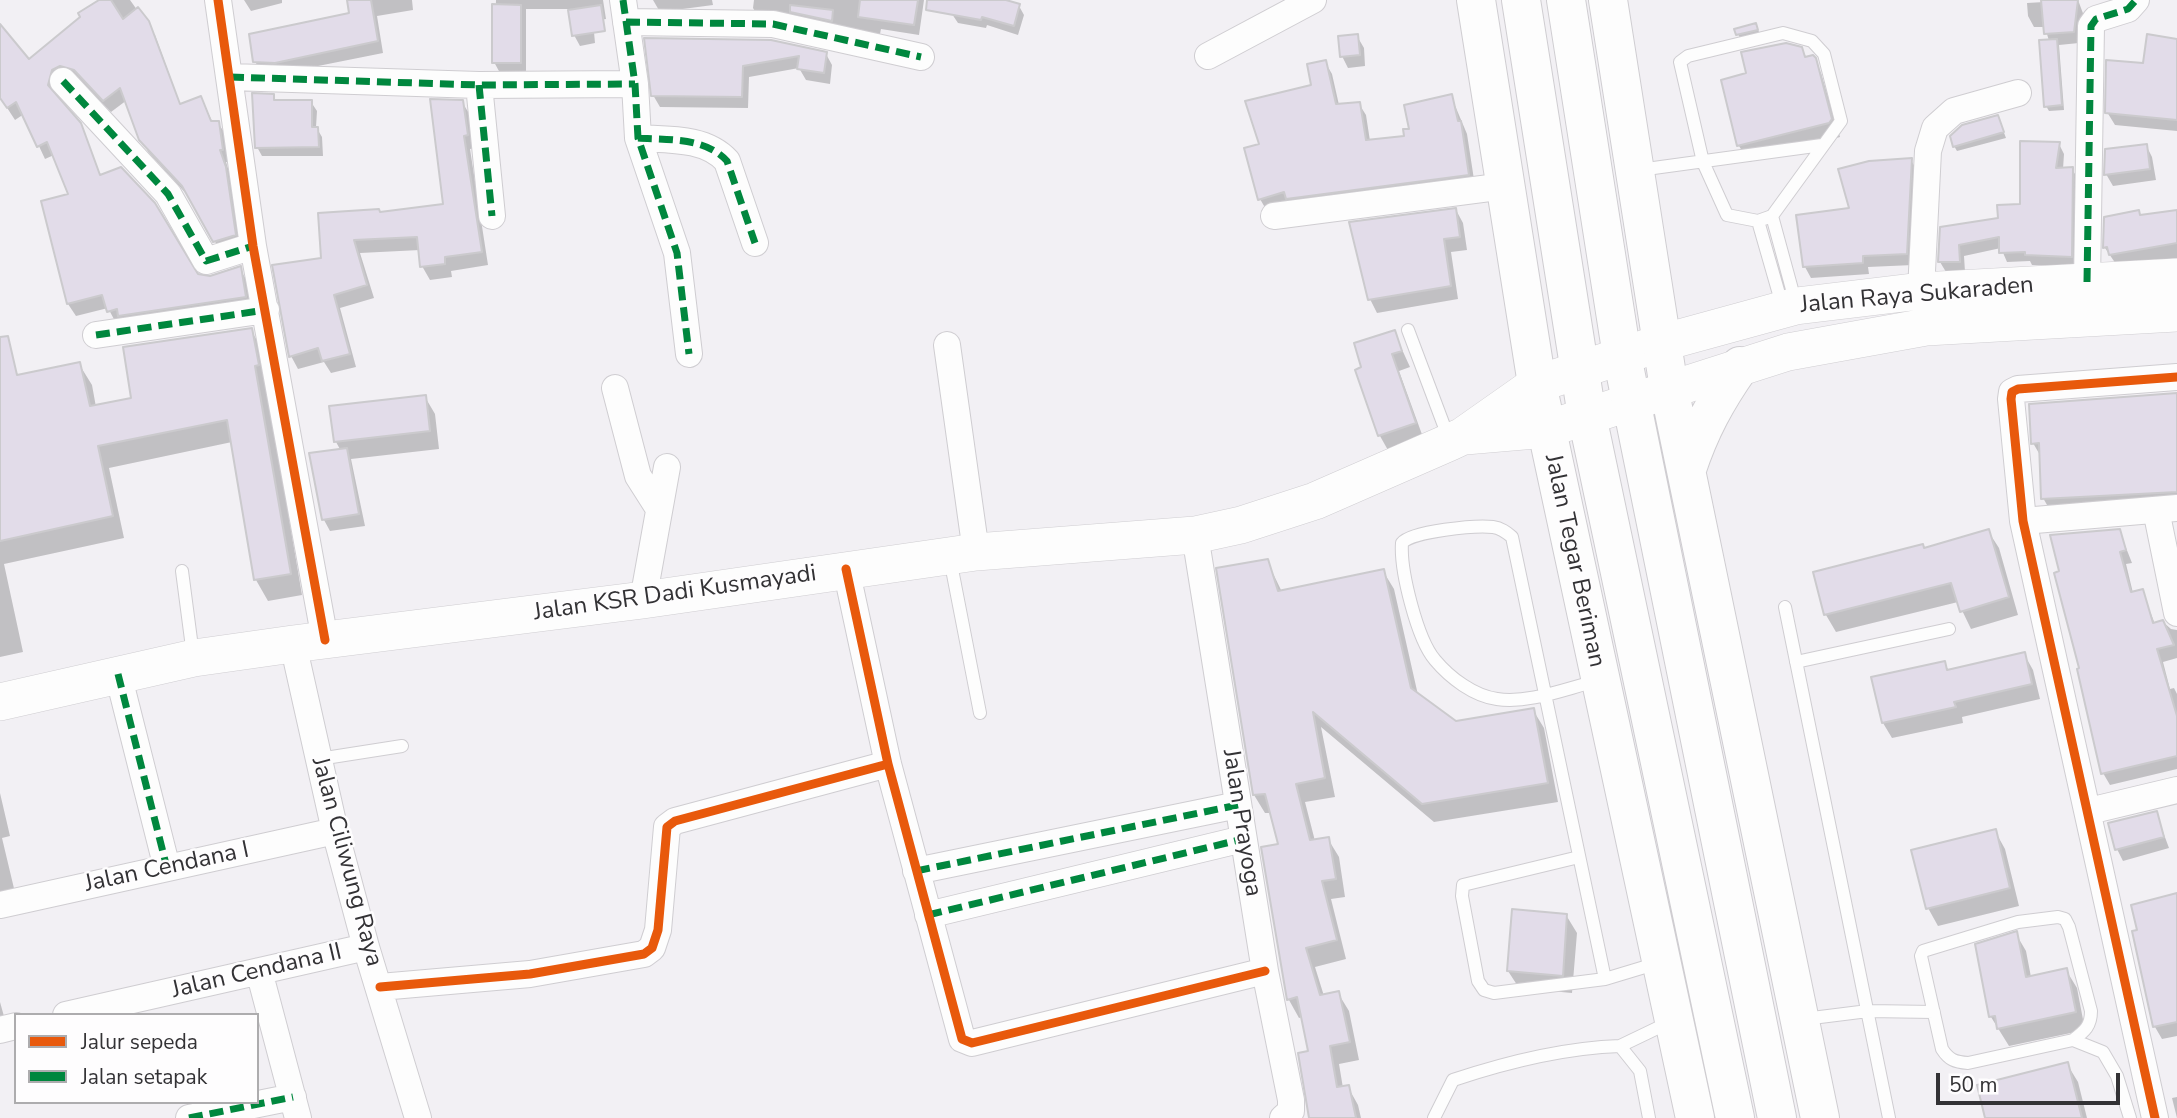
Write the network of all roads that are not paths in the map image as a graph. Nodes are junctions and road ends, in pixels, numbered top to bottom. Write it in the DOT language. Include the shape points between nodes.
graph roads {
  1 [pos="218,0"];
  2 [pos="1313,0"];
  3 [pos="1476,0"];
  4 [pos="1521,0"];
  5 [pos="1566,0"];
  6 [pos="1608,0"];
  7 [pos="2136,0"];
  8 [pos="625,11"];
  9 [pos="1208,56"];
  10 [pos="921,57"];
  11 [pos="230,77"];
  12 [pos="63,82"];
  13 [pos="635,84"];
  14 [pos="479,85"];
  15 [pos="2018,93"];
  16 [pos="638,138"];
  17 [pos="1822,145"];
  18 [pos="1703,162"];
  19 [pos="1634,171"];
  20 [pos="1505,187"];
  21 [pos="492,216"];
  22 [pos="1275,216"];
  23 [pos="1772,216"];
  24 [pos="1758,221"];
  25 [pos="755,243"];
  26 [pos="253,246"];
  27 [pos="2177,277"];
  28 [pos="2087,282"];
  29 [pos="1920,291"];
  30 [pos="1790,308"];
  31 [pos="266,310"];
  32 [pos="2177,313"];
  33 [pos="1408,330"];
  34 [pos="96,335"];
  35 [pos="1661,343"];
  36 [pos="947,345"];
  37 [pos="689,354"];
  38 [pos="1622,356"];
  39 [pos="1740,366"];
  40 [pos="1578,370"];
  41 [pos="2177,376"];
  42 [pos="1536,384"];
  43 [pos="614,388"];
  44 [pos="1669,388"];
  45 [pos="1630,401"];
  46 [pos="1587,416"];
  47 [pos="1547,429"];
  48 [pos="1457,439"];
  49 [pos="667,467"];
  50 [pos="1687,470"];
  51 [pos="659,509"];
  52 [pos="2166,509"];
  53 [pos="2024,521"];
  54 [pos="1195,535"];
  55 [pos="963,554"];
  56 [pos="846,569"];
  57 [pos="183,571"];
  58 [pos="643,600"];
  59 [pos="1785,607"];
  60 [pos="2177,613"];
  61 [pos="1949,629"];
  62 [pos="309,642"];
  63 [pos="194,659"];
  64 [pos="1796,662"];
  65 [pos="118,674"];
  66 [pos="1599,680"];
  67 [pos="1543,694"];
  68 [pos="0,702"];
  69 [pos="980,713"];
  70 [pos="402,746"];
  71 [pos="319,759"];
  72 [pos="888,764"];
  73 [pos="2177,790"];
  74 [pos="1238,805"];
  75 [pos="2090,811"];
  76 [pos="335,831"];
  77 [pos="1244,838"];
  78 [pos="1579,857"];
  79 [pos="167,868"];
  80 [pos="916,871"];
  81 [pos="0,905"];
  82 [pos="928,915"];
  83 [pos="366,947"];
  84 [pos="1662,962"];
  85 [pos="259,971"];
  86 [pos="1265,971"];
  87 [pos="1605,979"];
  88 [pos="380,987"];
  89 [pos="1868,1011"];
  90 [pos="1934,1012"];
  91 [pos="75,1013"];
  92 [pos="1674,1020"];
  93 [pos="1800,1020"];
  94 [pos="2073,1040"];
  95 [pos="1620,1046"];
  96 [pos="296,1107"];
  97 [pos="1287,1115"];
  98 [pos="189,1118"];
  99 [pos="418,1118"];
  100 [pos="1434,1118"];
  101 [pos="1649,1118"];
  102 [pos="1695,1118"];
  103 [pos="1735,1118"];
  104 [pos="1777,1118"];
  105 [pos="1820,1118"];
  106 [pos="1889,1118"];
  107 [pos="2130,1118"];
  108 [pos="2155,1118"];
  1 -- 11 [label="street, Jalan Ciliwung Raya"];
  2 -- 9 [label="street"];
  3 -- 20 [label="main road, Jalan Tegar Beriman"];
  4 -- 40 [label="main road, Jalan Tegar Beriman"];
  5 -- 38 [label="main road"];
  6 -- 19 [label="main road"];
  7 -- 28 [label="street" via="2127,9 2096,19 2091,26"];
  8 -- 10 [label="street" via="773,24"];
  8 -- 13 [label="street"];
  11 -- 14 [label="street"];
  11 -- 26 [label="street, Jalan Ciliwung Raya"];
  12 -- 26 [label="street" via="168,194 206,261"];
  13 -- 14 [label="street"];
  13 -- 16 [label="street"];
  14 -- 21 [label="street"];
  15 -- 29 [label="street" via="1954,111 1935,128 1928,151"];
  16 -- 25 [label="street" via="684,141 720,154 727,161"];
  16 -- 37 [label="street" via="677,253"];
  17 -- 18 [label="lane"];
  17 -- 18 [label="lane" via="1841,121 1824,54 1812,41 1783,33 1688,56 1681,62"];
  17 -- 23 [label="lane"];
  18 -- 19 [label="lane"];
  18 -- 24 [label="lane" via="1727,215"];
  19 -- 35 [label="main road"];
  20 -- 22 [label="street"];
  20 -- 42 [label="main road, Jalan Tegar Beriman"];
  23 -- 24 [label="lane"];
  23 -- 30 [label="lane"];
  24 -- 30 [label="lane"];
  26 -- 31 [label="street, Jalan Ciliwung Raya"];
  27 -- 28 [label="main road, Jalan Raya Sukaraden"];
  28 -- 29 [label="main road, Jalan Raya Sukaraden"];
  29 -- 30 [label="main road, Jalan Raya Sukaraden"];
  30 -- 35 [label="main road, Jalan Raya Sukaraden"];
  31 -- 34 [label="street"];
  31 -- 62 [label="street, Jalan Ciliwung Raya"];
  32 -- 39 [label="main road, Jalan Raya Sukaraden" via="1926,327 1788,352"];
  33 -- 48 [label="lane"];
  35 -- 38 [label="main road, Jalan KSR Dadi Kusmayadi"];
  35 -- 44 [label="main road"];
  36 -- 55 [label="street"];
  38 -- 40 [label="main road, Jalan KSR Dadi Kusmayadi"];
  38 -- 45 [label="main road"];
  39 -- 44 [label="main road, Jalan Raya Sukaraden"];
  39 -- 50 [label="main road" via="1715,400"];
  40 -- 42 [label="main road, Jalan KSR Dadi Kusmayadi"];
  40 -- 46 [label="main road, Jalan Tegar Beriman"];
  41 -- 53 [label="street" via="2012,392"];
  42 -- 47 [label="main road, Jalan Tegar Beriman"];
  42 -- 48 [label="main road, Jalan KSR Dadi Kusmayadi"];
  43 -- 51 [label="street" via="638,476"];
  44 -- 45 [label="main road, Jalan KSR Dadi Kusmayadi"];
  44 -- 50 [label="main road"];
  45 -- 46 [label="main road, Jalan KSR Dadi Kusmayadi"];
  45 -- 104 [label="main road"];
  46 -- 47 [label="main road, Jalan KSR Dadi Kusmayadi"];
  46 -- 103 [label="main road, Jalan Tegar Beriman"];
  47 -- 48 [label="main road, Jalan KSR Dadi Kusmayadi"];
  47 -- 66 [label="main road, Jalan Tegar Beriman"];
  48 -- 54 [label="main road, Jalan KSR Dadi Kusmayadi" via="1315,501"];
  49 -- 51 [label="street"];
  50 -- 93 [label="main road"];
  51 -- 58 [label="street"];
  52 -- 53 [label="street"];
  52 -- 60 [label="street"];
  53 -- 75 [label="street"];
  54 -- 55 [label="main road, Jalan KSR Dadi Kusmayadi"];
  54 -- 74 [label="street, Jalan Prayoga"];
  55 -- 56 [label="main road, Jalan KSR Dadi Kusmayadi"];
  55 -- 69 [label="lane"];
  56 -- 58 [label="main road, Jalan KSR Dadi Kusmayadi"];
  56 -- 72 [label="street"];
  57 -- 63 [label="lane"];
  58 -- 62 [label="main road, Jalan KSR Dadi Kusmayadi"];
  59 -- 64 [label="lane"];
  61 -- 64 [label="lane"];
  62 -- 63 [label="main road, Jalan KSR Dadi Kusmayadi"];
  62 -- 71 [label="street, Jalan Ciliwung Raya"];
  63 -- 65 [label="main road, Jalan KSR Dadi Kusmayadi"];
  64 -- 89 [label="lane"];
  65 -- 68 [label="main road, Jalan KSR Dadi Kusmayadi"];
  65 -- 79 [label="street"];
  66 -- 67 [label="lane"];
  66 -- 84 [label="main road, Jalan Tegar Beriman"];
  67 -- 67 [label="lane" via="1512,537 1495,527 1481,527 1406,538 1401,552 1409,593 1435,660 1464,687 1497,699"];
  67 -- 78 [label="lane"];
  70 -- 71 [label="lane"];
  71 -- 76 [label="street, Jalan Ciliwung Raya"];
  72 -- 80 [label="street"];
  72 -- 88 [label="street" via="675,821 667,827 658,930 652,948 644,954 530,974"];
  73 -- 75 [label="street"];
  74 -- 77 [label="street, Jalan Prayoga"];
  74 -- 80 [label="street"];
  75 -- 108 [label="street"];
  76 -- 79 [label="street, Jalan Cendana I"];
  76 -- 83 [label="street, Jalan Ciliwung Raya"];
  77 -- 82 [label="street"];
  77 -- 86 [label="street, Jalan Prayoga"];
  78 -- 87 [label="lane"];
  78 -- 87 [label="lane" via="1463,885 1478,981 1484,990 1494,993"];
  79 -- 81 [label="street, Jalan Cendana I"];
  80 -- 82 [label="street"];
  82 -- 86 [label="street" via="958,1030 968,1044"];
  83 -- 85 [label="street, Jalan Cendana II"];
  83 -- 88 [label="street, Jalan Ciliwung Raya"];
  84 -- 87 [label="lane"];
  84 -- 92 [label="main road, Jalan Tegar Beriman"];
  85 -- 91 [label="street, Jalan Cendana II"];
  85 -- 96 [label="street"];
  86 -- 97 [label="street, Jalan Prayoga" via="1291,1100"];
  88 -- 99 [label="street, Jalan Ciliwung Raya"];
  89 -- 90 [label="lane"];
  89 -- 93 [label="lane"];
  89 -- 106 [label="lane"];
  90 -- 94 [label="lane" via="1942,1049 1955,1062"];
  90 -- 94 [label="lane" via="1921,956 1926,948 2018,922 2058,917 2069,927 2091,1011 2091,1022"];
  92 -- 95 [label="lane"];
  92 -- 102 [label="main road, Jalan Tegar Beriman"];
  93 -- 105 [label="main road"];
  94 -- 107 [label="lane" via="2103,1052 2117,1076"];
  95 -- 100 [label="lane" via="1587,1047 1501,1064 1453,1080"];
  95 -- 101 [label="lane" via="1640,1071"];
  96 -- 98 [label="street"];
}
